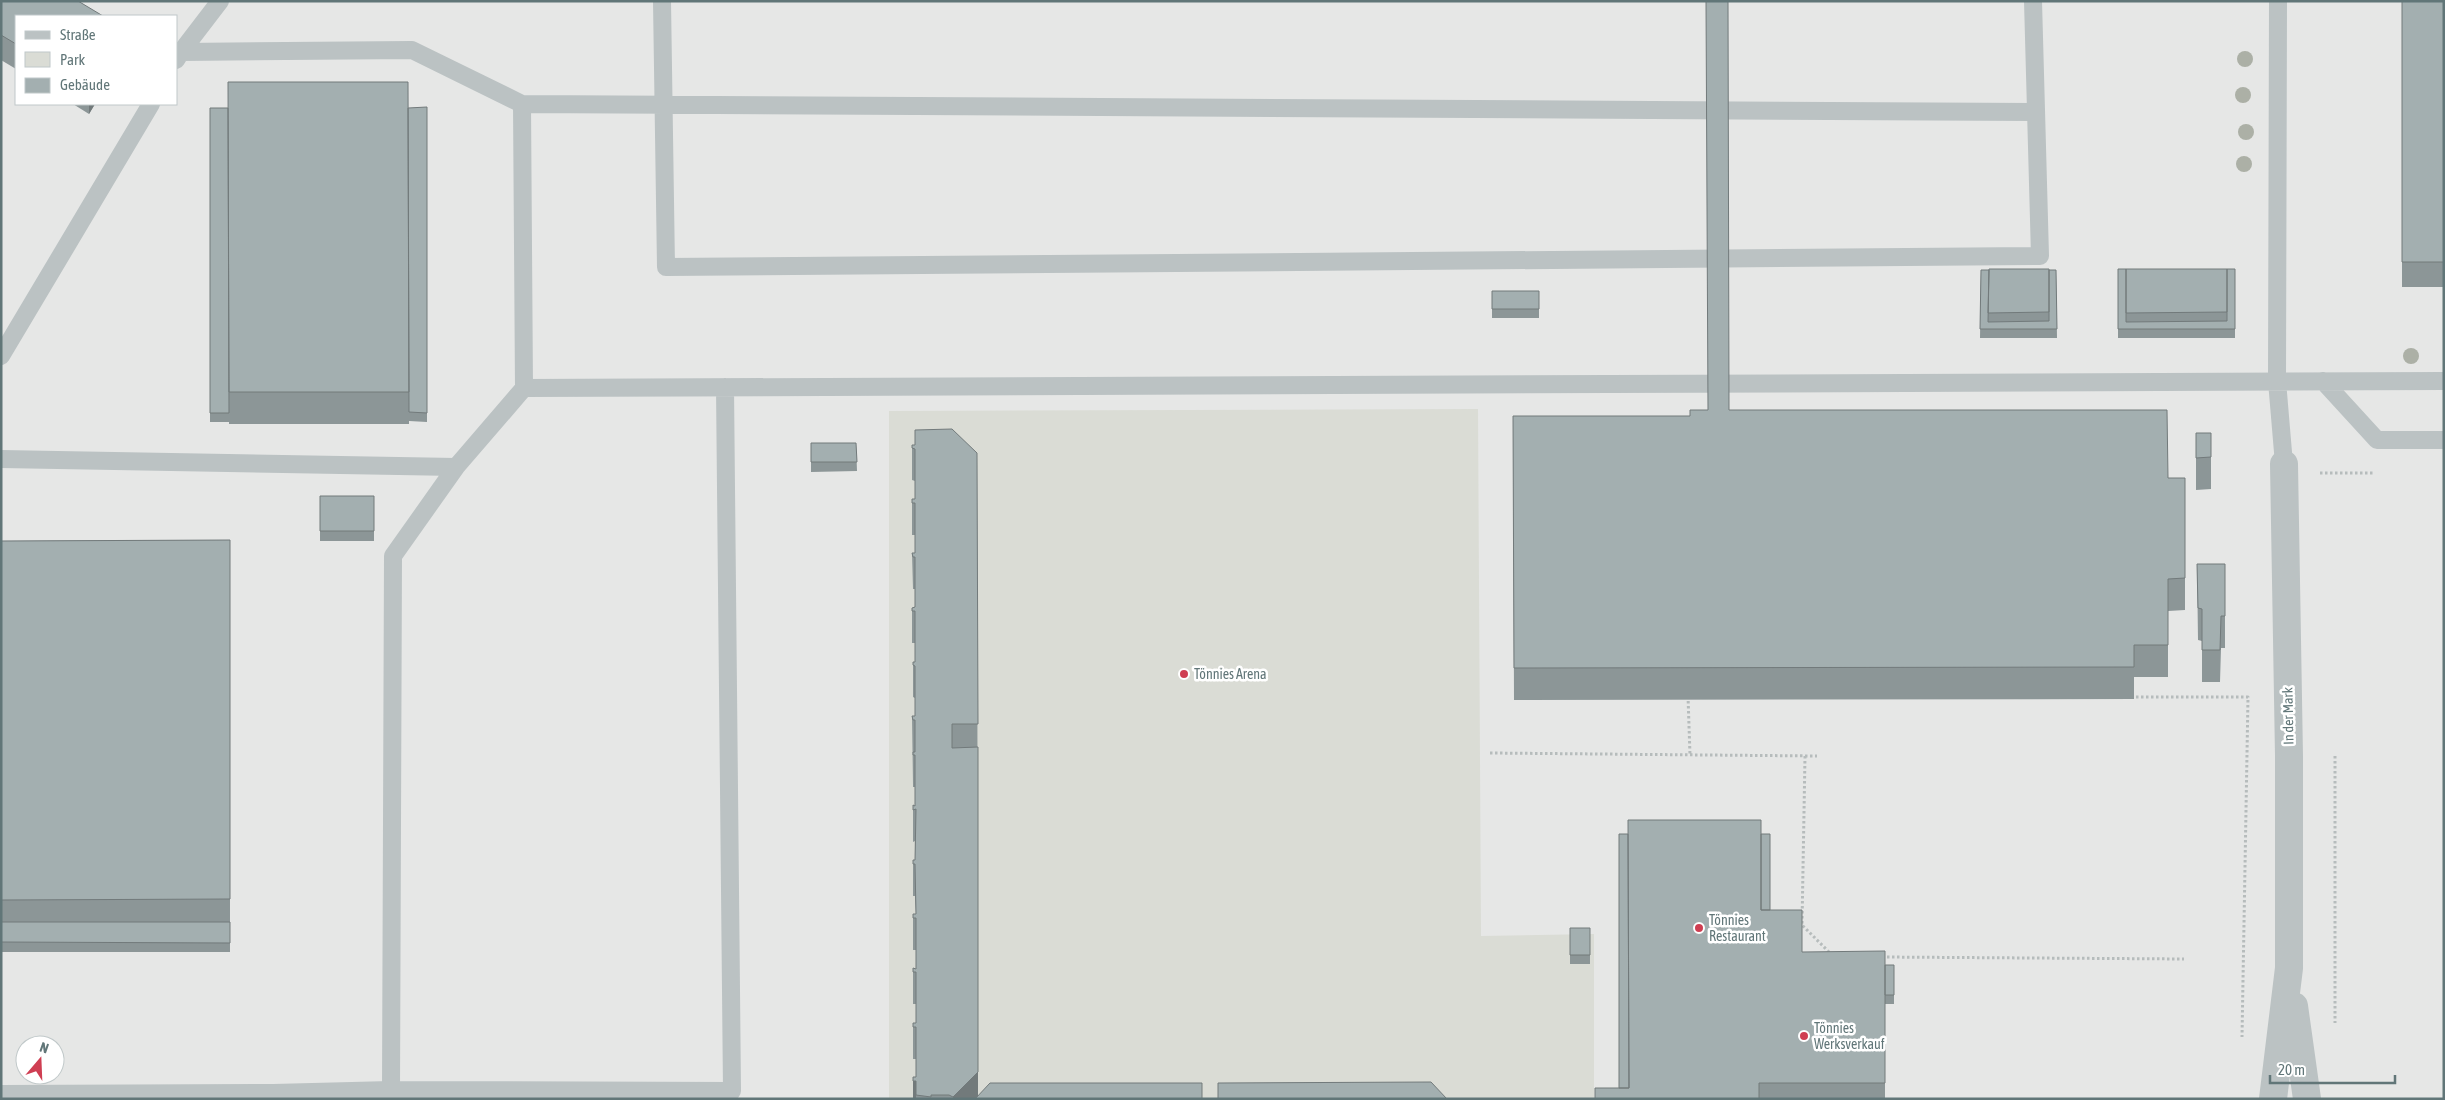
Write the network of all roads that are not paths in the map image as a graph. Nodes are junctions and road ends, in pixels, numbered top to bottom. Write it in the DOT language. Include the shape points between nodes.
graph roads {
  1 [pos="220,1"];
  2 [pos="662,1"];
  3 [pos="2033,1"];
  4 [pos="2278,1"];
  5 [pos="179,56"];
  6 [pos="522,104"];
  7 [pos="663,104"];
  8 [pos="150,105"];
  9 [pos="2036,112"];
  10 [pos="1,356"];
  11 [pos="2277,381"];
  12 [pos="2322,381"];
  13 [pos="2444,381"];
  14 [pos="725,387"];
  15 [pos="524,388"];
  16 [pos="2444,440"];
  17 [pos="1,458"];
  18 [pos="456,467"];
  19 [pos="2284,468"];
  20 [pos="2289,968"];
  21 [pos="391,1090"];
  22 [pos="1,1094"];
  23 [pos="2273,1099"];
  24 [pos="2307,1099"];
  1 -- 5 [label="lane"];
  2 -- 7 [label="lane"];
  3 -- 9 [label="lane"];
  4 -- 11 [label="lane"];
  5 -- 6 [label="lane" via="412,50"];
  6 -- 7 [label="lane"];
  6 -- 15 [label="lane"];
  7 -- 9 [label="lane"];
  7 -- 9 [label="lane" via="666,267 2040,256"];
  8 -- 10 [label="lane"];
  11 -- 12 [label="lane"];
  11 -- 14 [label="lane"];
  11 -- 19 [label="lane"];
  12 -- 13 [label="lane"];
  12 -- 16 [label="lane" via="2377,440"];
  14 -- 15 [label="lane"];
  14 -- 21 [label="lane" via="732,1091"];
  15 -- 18 [label="lane"];
  17 -- 18 [label="lane"];
  18 -- 21 [label="lane" via="393,556"];
  19 -- 20 [label="street, In der Mark"];
  20 -- 23 [label="street, In der Mark"];
  20 -- 24 [label="street, In der Mark"];
  21 -- 22 [label="lane"];
}
